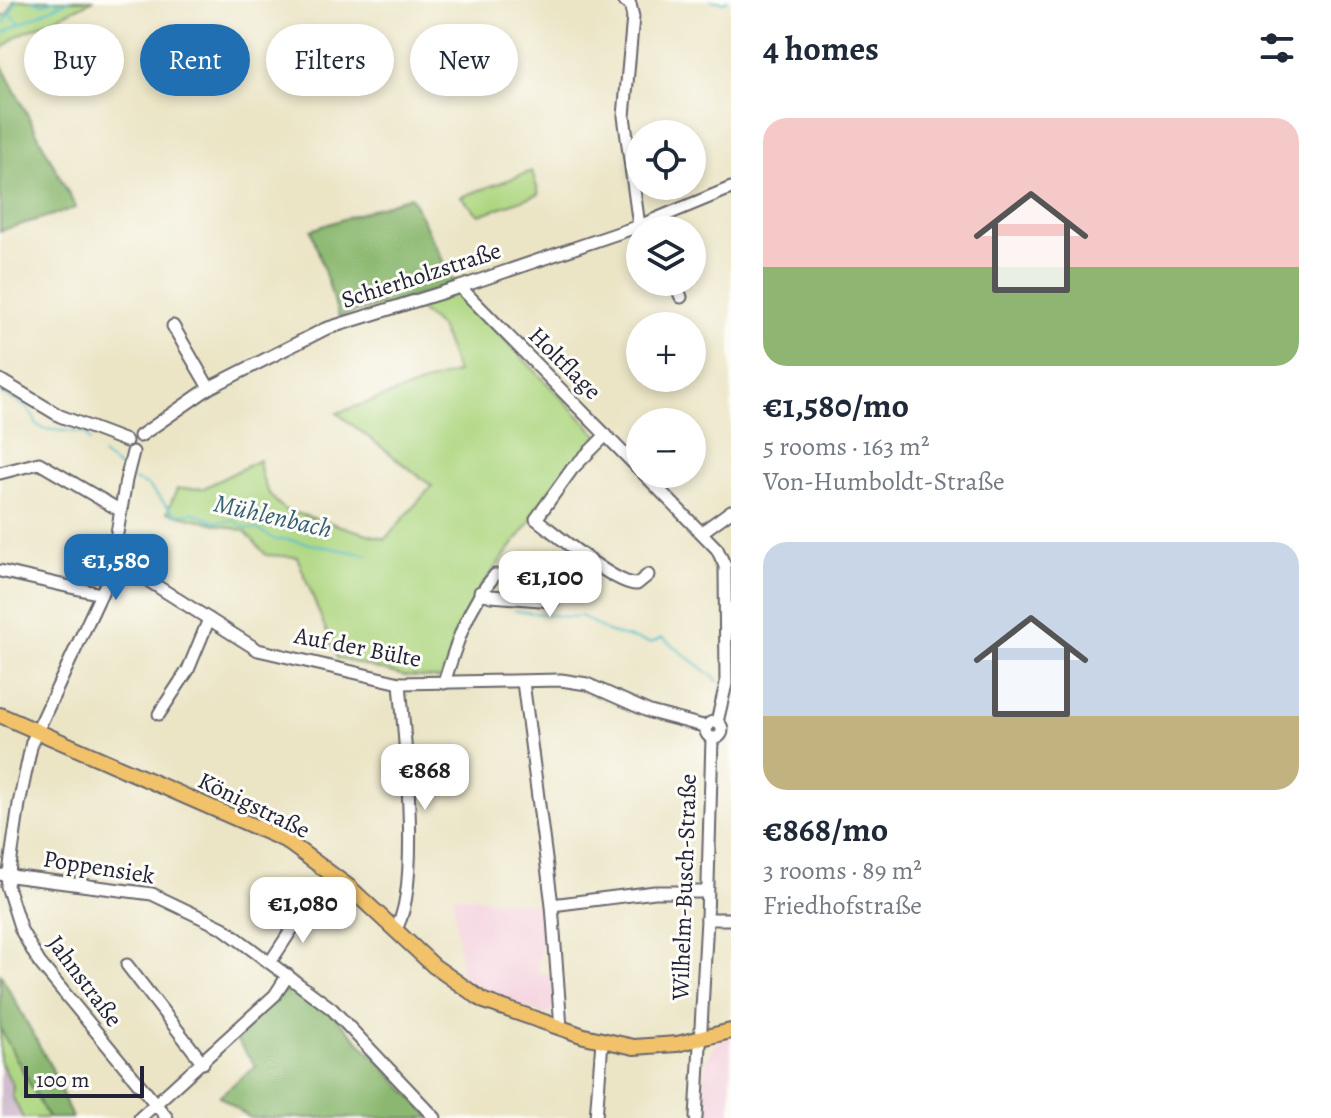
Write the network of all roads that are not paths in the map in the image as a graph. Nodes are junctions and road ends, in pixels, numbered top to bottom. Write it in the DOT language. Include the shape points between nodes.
graph roads {
  1 [pos="623,0"];
  2 [pos="731,188"];
  3 [pos="644,216"];
  4 [pos="668,216"];
  5 [pos="626,233"];
  6 [pos="460,287"];
  7 [pos="173,326"];
  8 [pos="0,380"];
  9 [pos="209,388"];
  10 [pos="606,435"];
  11 [pos="140,436"];
  12 [pos="126,441"];
  13 [pos="133,452"];
  14 [pos="626,456"];
  15 [pos="0,473"];
  16 [pos="658,488"];
  17 [pos="121,511"];
  18 [pos="731,511"];
  19 [pos="702,532"];
  20 [pos="578,552"];
  21 [pos="115,562"];
  22 [pos="0,571"];
  23 [pos="495,575"];
  24 [pos="648,575"];
  25 [pos="480,592"];
  26 [pos="101,594"];
  27 [pos="729,618"];
  28 [pos="209,619"];
  29 [pos="523,682"];
  30 [pos="400,683"];
  31 [pos="444,683"];
  32 [pos="159,714"];
  33 [pos="0,715"];
  34 [pos="37,731"];
  35 [pos="718,731"];
  36 [pos="4,875"];
  37 [pos="706,892"];
  38 [pos="552,905"];
  39 [pos="293,914"];
  40 [pos="707,919"];
  41 [pos="731,919"];
  42 [pos="395,930"];
  43 [pos="271,961"];
  44 [pos="127,965"];
  45 [pos="288,975"];
  46 [pos="561,1028"];
  47 [pos="731,1031"];
  48 [pos="701,1038"];
  49 [pos="602,1041"];
  50 [pos="203,1063"];
  51 [pos="156,1104"];
  52 [pos="140,1118"];
  53 [pos="167,1118"];
  54 [pos="435,1118"];
  55 [pos="596,1118"];
  56 [pos="696,1118"];
  1 -- 3 [label="street" via="630,4 633,17 624,116"];
  2 -- 4 [label="street, Schierholzstraße"];
  5 -- 6 [label="street, Schierholzstraße"];
  6 -- 9 [label="street, Schierholzstraße" via="325,329"];
  6 -- 10 [label="street, Holtflage"];
  7 -- 9 [label="street"];
  8 -- 12 [label="street" via="60,416"];
  9 -- 11 [label="street, Schierholzstraße"];
  10 -- 14 [label="street, Holtflage"];
  10 -- 20 [label="street" via="572,469 536,519"];
  11 -- 12 [label="street"];
  11 -- 13 [label="street" via="144,446"];
  12 -- 13 [label="street"];
  13 -- 17 [label="street, Jahnstraße"];
  15 -- 17 [label="street" via="39,463"];
  16 -- 19 [label="street, Holtflage"];
  17 -- 21 [label="street, Jahnstraße"];
  18 -- 19 [label="street"];
  19 -- 27 [label="street, Holtflage" via="725,566"];
  20 -- 24 [label="street" via="632,585"];
  20 -- 25 [label="street" via="553,601"];
  21 -- 26 [label="street, Jahnstraße"];
  21 -- 28 [label="street, Auf der Bülte"];
  22 -- 26 [label="street"];
  23 -- 25 [label="street"];
  25 -- 31 [label="street"];
  26 -- 34 [label="street, Jahnstraße"];
  27 -- 35 [label="street, Wilhelm-Busch-Straße"];
  28 -- 30 [label="street, Auf der Bülte" via="258,650"];
  28 -- 32 [label="street" via="188,670"];
  29 -- 31 [label="street, Auf der Bülte"];
  29 -- 35 [label="street, Auf der Bülte" via="587,684 650,712"];
  29 -- 38 [label="street"];
  30 -- 31 [label="street, Auf der Bülte"];
  30 -- 42 [label="street" via="409,877 405,910"];
  33 -- 34 [label="main road, Königstraße"];
  34 -- 36 [label="street, Jahnstraße"];
  34 -- 42 [label="main road, Königstraße" via="285,840 349,887"];
  35 -- 37 [label="street, Wilhelm-Busch-Straße"];
  36 -- 43 [label="street, Poppensiek" via="152,894 223,928"];
  36 -- 51 [label="street, Jahnstraße" via="21,930 39,962"];
  37 -- 38 [label="street" via="655,892"];
  37 -- 40 [label="street, Wilhelm-Busch-Straße"];
  38 -- 46 [label="street"];
  39 -- 43 [label="street" via="292,929"];
  40 -- 41 [label="street"];
  40 -- 48 [label="street, Wilhelm-Busch-Straße"];
  42 -- 46 [label="main road, Königstraße" via="469,992"];
  43 -- 45 [label="street, Poppensiek"];
  44 -- 50 [label="street"];
  45 -- 50 [label="street" via="275,995"];
  45 -- 54 [label="street, Poppensiek" via="332,1009"];
  46 -- 49 [label="main road, Königstraße"];
  47 -- 48 [label="main road, Königstraße"];
  48 -- 49 [label="main road, Königstraße" via="649,1047"];
  48 -- 56 [label="street, Wilhelm-Busch-Straße"];
  49 -- 55 [label="street"];
  50 -- 51 [label="street"];
  51 -- 52 [label="street"];
  51 -- 53 [label="street, Jahnstraße"];
}
